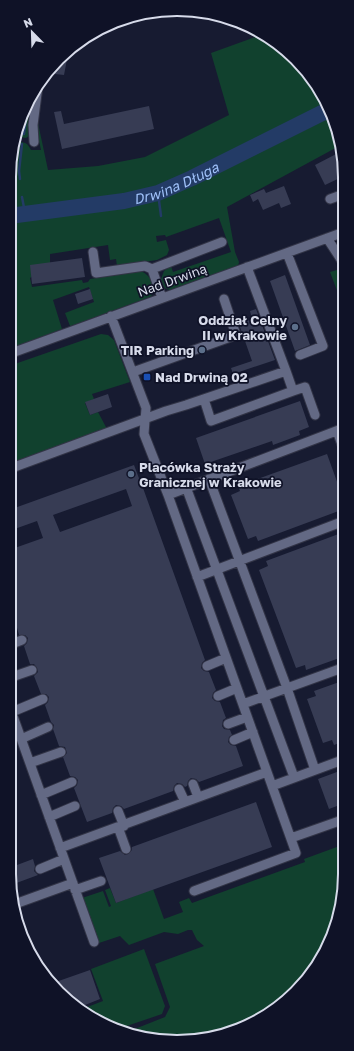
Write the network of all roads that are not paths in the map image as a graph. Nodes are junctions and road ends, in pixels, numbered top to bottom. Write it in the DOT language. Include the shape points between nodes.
graph roads {
  1 [pos="36,99"];
  2 [pos="34,142"];
  3 [pos="338,196"];
  4 [pos="330,199"];
  5 [pos="338,234"];
  6 [pos="327,238"];
  7 [pos="222,242"];
  8 [pos="93,252"];
  9 [pos="287,253"];
  10 [pos="338,255"];
  11 [pos="247,267"];
  12 [pos="152,269"];
  13 [pos="162,298"];
  14 [pos="224,299"];
  15 [pos="111,316"];
  16 [pos="16,351"];
  17 [pos="300,355"];
  18 [pos="286,371"];
  19 [pos="133,372"];
  20 [pos="293,391"];
  21 [pos="204,399"];
  22 [pos="316,415"];
  23 [pos="146,418"];
  24 [pos="338,431"];
  25 [pos="16,466"];
  26 [pos="209,479"];
  27 [pos="186,488"];
  28 [pos="168,494"];
  29 [pos="338,523"];
  30 [pos="239,561"];
  31 [pos="217,569"];
  32 [pos="197,576"];
  33 [pos="22,640"];
  34 [pos="16,642"];
  35 [pos="226,658"];
  36 [pos="207,666"];
  37 [pos="32,670"];
  38 [pos="338,670"];
  39 [pos="16,676"];
  40 [pos="237,688"];
  41 [pos="287,688"];
  42 [pos="218,696"];
  43 [pos="264,696"];
  44 [pos="43,700"];
  45 [pos="243,704"];
  46 [pos="16,707"];
  47 [pos="247,717"];
  48 [pos="228,724"];
  49 [pos="16,725"];
  50 [pos="48,727"];
  51 [pos="253,732"];
  52 [pos="21,739"];
  53 [pos="234,740"];
  54 [pos="61,752"];
  55 [pos="338,762"];
  56 [pos="30,763"];
  57 [pos="315,770"];
  58 [pos="267,772"];
  59 [pos="294,778"];
  60 [pos="72,782"];
  61 [pos="193,784"];
  62 [pos="272,786"];
  63 [pos="179,789"];
  64 [pos="41,795"];
  65 [pos="198,797"];
  66 [pos="185,802"];
  67 [pos="75,806"];
  68 [pos="118,811"];
  69 [pos="49,817"];
  70 [pos="338,821"];
  71 [pos="121,826"];
  72 [pos="291,838"];
  73 [pos="60,848"];
  74 [pos="126,849"];
  75 [pos="64,859"];
  76 [pos="40,869"];
  77 [pos="101,881"];
  78 [pos="74,887"];
  79 [pos="194,891"];
  80 [pos="19,903"];
  81 [pos="94,942"];
  1 -- 2 [label="street"];
  3 -- 4 [label="street"];
  5 -- 6 [label="street, Nad Drwiną"];
  6 -- 9 [label="street, Nad Drwiną"];
  6 -- 10 [label="street"];
  7 -- 12 [label="street"];
  8 -- 12 [label="street" via="96,274 144,266"];
  9 -- 11 [label="street, Nad Drwiną"];
  9 -- 17 [label="street" via="323,346"];
  11 -- 13 [label="street, Nad Drwiną"];
  11 -- 18 [label="street"];
  12 -- 13 [label="street"];
  13 -- 15 [label="street, Nad Drwiną"];
  14 -- 19 [label="street" via="236,335"];
  15 -- 16 [label="street, Nad Drwiną"];
  15 -- 19 [label="street"];
  18 -- 20 [label="street"];
  18 -- 21 [label="street"];
  19 -- 23 [label="street" via="146,408"];
  20 -- 21 [label="street" via="211,421"];
  20 -- 22 [label="street" via="305,387"];
  21 -- 23 [label="street"];
  23 -- 25 [label="street"];
  23 -- 28 [label="street" via="144,434"];
  24 -- 26 [label="street"];
  26 -- 27 [label="street"];
  26 -- 30 [label="street"];
  27 -- 28 [label="street"];
  27 -- 31 [label="street"];
  28 -- 32 [label="street"];
  29 -- 30 [label="street"];
  30 -- 31 [label="street"];
  30 -- 41 [label="street"];
  31 -- 32 [label="street"];
  31 -- 43 [label="street"];
  32 -- 35 [label="street"];
  33 -- 34 [label="street"];
  35 -- 36 [label="street"];
  35 -- 40 [label="street"];
  37 -- 39 [label="street"];
  38 -- 41 [label="street"];
  40 -- 42 [label="street"];
  40 -- 45 [label="street"];
  41 -- 43 [label="street"];
  41 -- 57 [label="street"];
  43 -- 45 [label="street"];
  43 -- 59 [label="street"];
  44 -- 46 [label="street"];
  45 -- 47 [label="street"];
  47 -- 48 [label="street"];
  47 -- 51 [label="street"];
  49 -- 52 [label="street"];
  50 -- 52 [label="street"];
  51 -- 53 [label="street"];
  51 -- 58 [label="street"];
  52 -- 56 [label="street"];
  54 -- 56 [label="street"];
  55 -- 57 [label="street"];
  56 -- 64 [label="street"];
  57 -- 59 [label="street"];
  58 -- 62 [label="street"];
  58 -- 65 [label="street"];
  59 -- 62 [label="street"];
  60 -- 64 [label="street"];
  61 -- 65 [label="street"];
  62 -- 72 [label="street"];
  63 -- 66 [label="street"];
  64 -- 69 [label="street"];
  65 -- 66 [label="street"];
  66 -- 71 [label="street"];
  67 -- 69 [label="street"];
  68 -- 71 [label="street"];
  69 -- 73 [label="street"];
  70 -- 72 [label="street"];
  71 -- 73 [label="street"];
  71 -- 74 [label="street"];
  72 -- 79 [label="street" via="296,853"];
  73 -- 75 [label="street"];
  75 -- 76 [label="street"];
  75 -- 78 [label="street"];
  77 -- 78 [label="street"];
  78 -- 80 [label="street"];
  78 -- 81 [label="street"];
}
